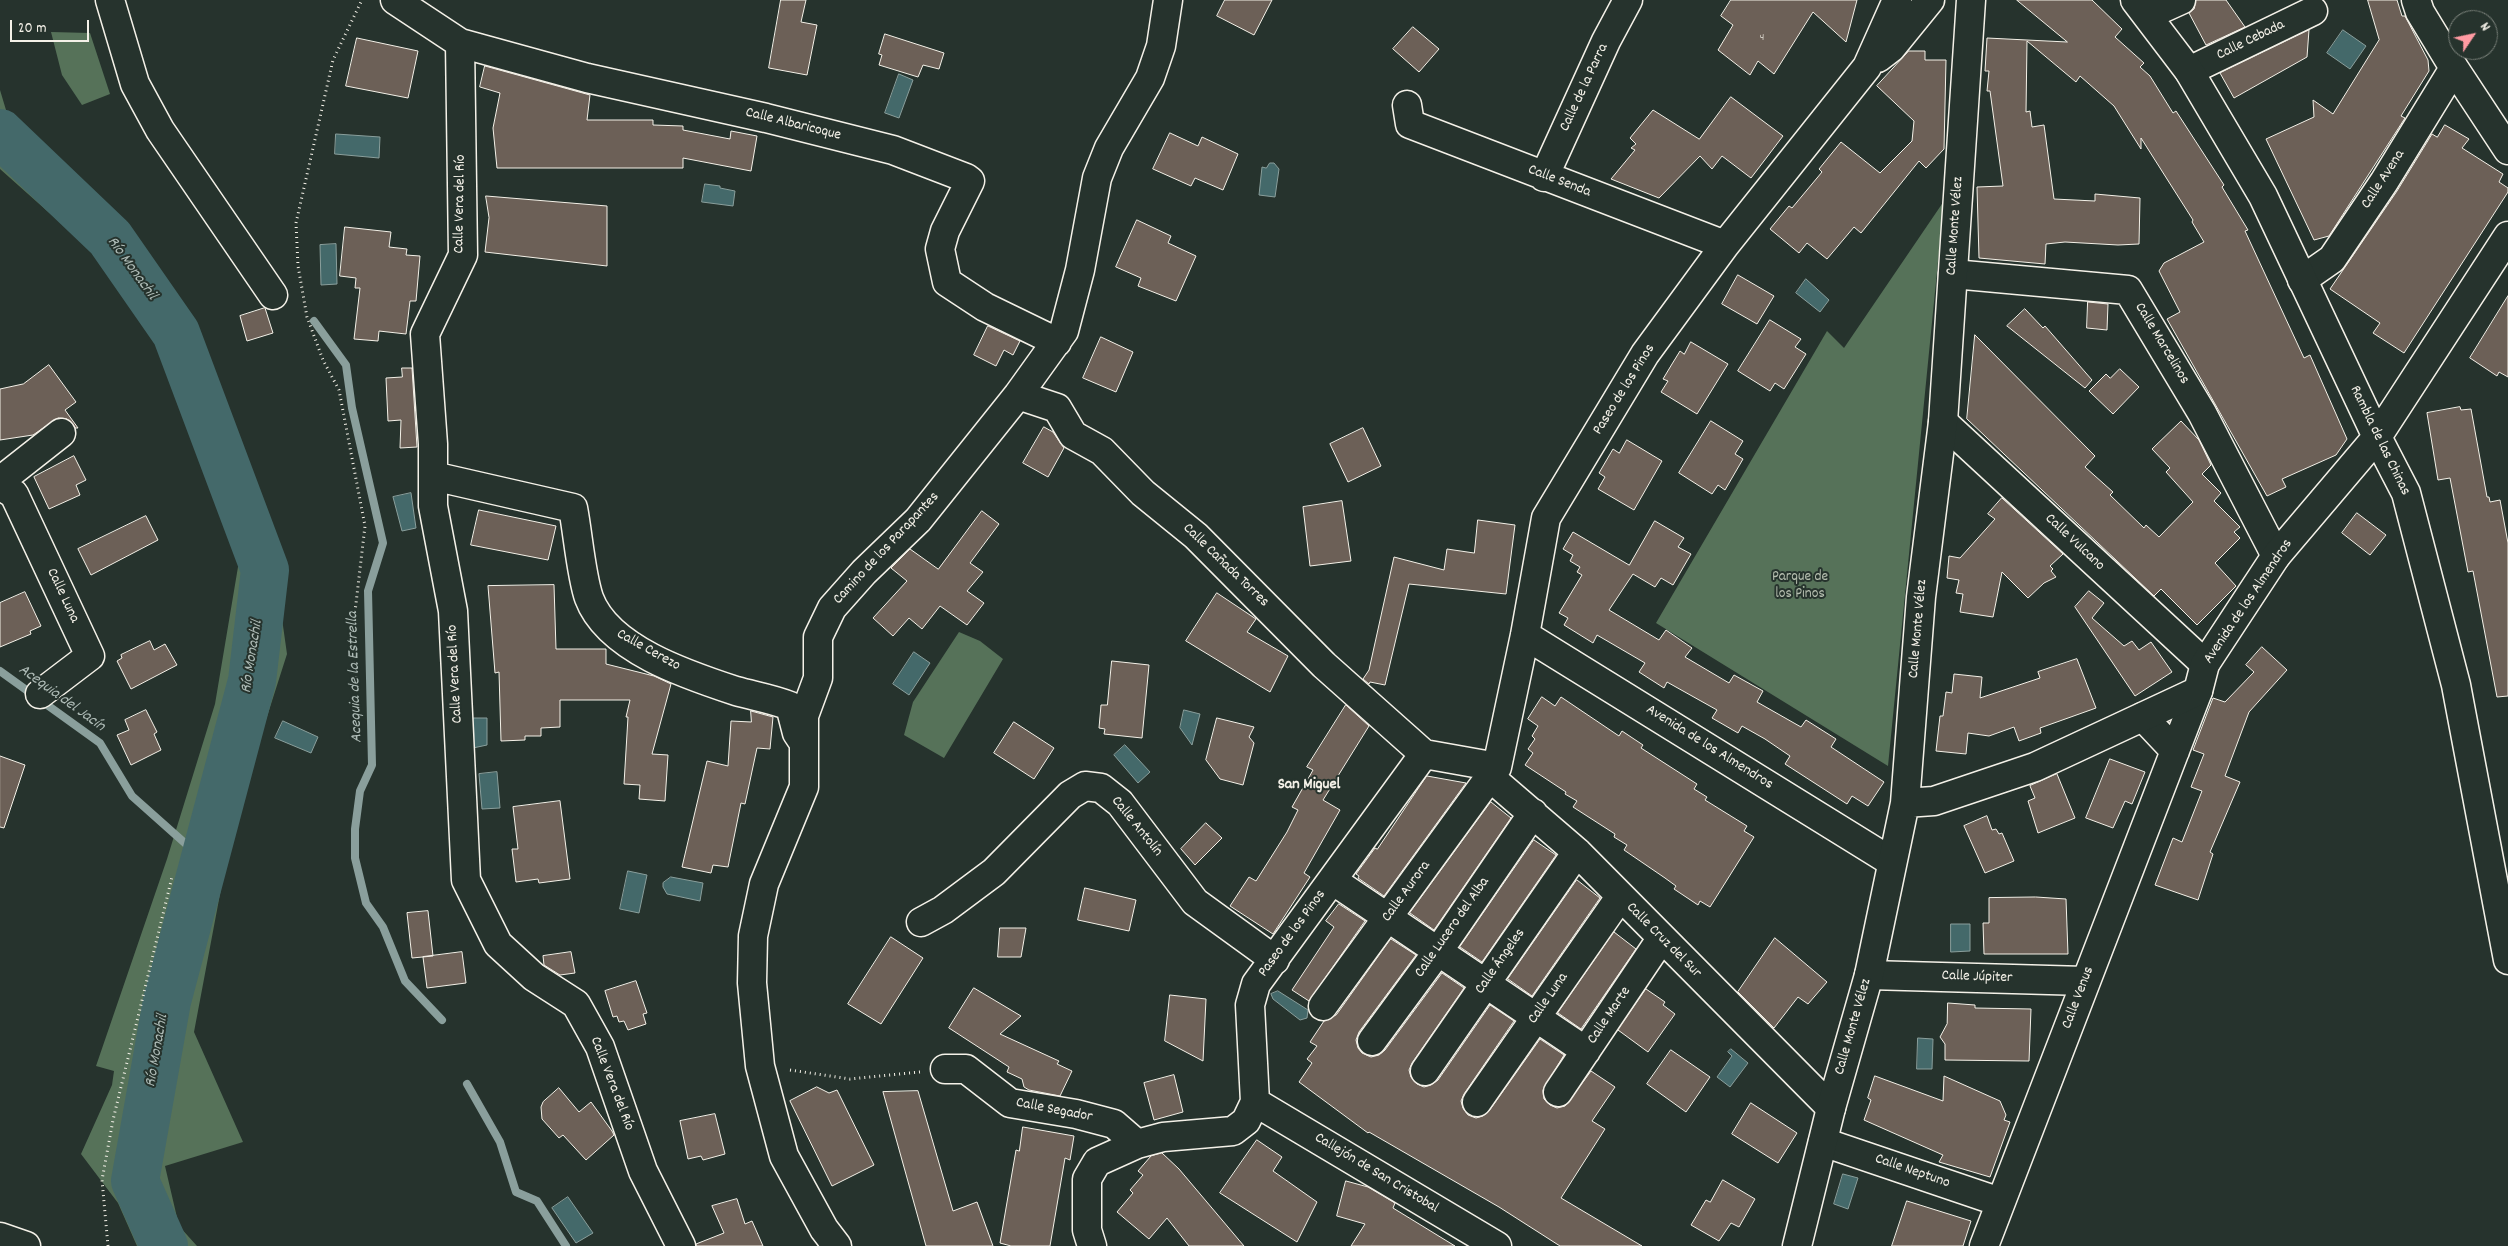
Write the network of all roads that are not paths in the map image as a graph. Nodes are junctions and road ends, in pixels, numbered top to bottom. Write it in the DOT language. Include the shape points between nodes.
graph roads {
  1 [pos="110,0"];
  2 [pos="395,0"];
  3 [pos="1168,0"];
  4 [pos="1628,0"];
  5 [pos="1898,0"];
  6 [pos="1930,0"];
  7 [pos="1971,0"];
  8 [pos="2181,0"];
  9 [pos="2416,0"];
  10 [pos="2142,8"];
  11 [pos="2313,11"];
  12 [pos="460,43"];
  13 [pos="1867,67"];
  14 [pos="2454,68"];
  15 [pos="2190,71"];
  16 [pos="1407,105"];
  17 [pos="2508,150"];
  18 [pos="1544,177"];
  19 [pos="2508,236"];
  20 [pos="1725,245"];
  21 [pos="1952,274"];
  22 [pos="2302,280"];
  23 [pos="273,295"];
  24 [pos="1057,342"];
  25 [pos="1018,395"];
  26 [pos="1943,422"];
  27 [pos="61,432"];
  28 [pos="2377,437"];
  29 [pos="433,476"];
  30 [pos="0,482"];
  31 [pos="0,486"];
  32 [pos="2276,556"];
  33 [pos="1525,635"];
  34 [pos="2205,664"];
  35 [pos="2198,691"];
  36 [pos="40,694"];
  37 [pos="2142,717"];
  38 [pos="806,747"];
  39 [pos="2174,751"];
  40 [pos="1424,754"];
  41 [pos="1494,772"];
  42 [pos="1905,803"];
  43 [pos="1533,813"];
  44 [pos="1577,852"];
  45 [pos="1892,862"];
  46 [pos="1332,880"];
  47 [pos="1620,897"];
  48 [pos="2504,911"];
  49 [pos="1388,917"];
  50 [pos="921,922"];
  51 [pos="1661,939"];
  52 [pos="1439,950"];
  53 [pos="1275,960"];
  54 [pos="2508,960"];
  55 [pos="1869,974"];
  56 [pos="2085,981"];
  57 [pos="1487,982"];
  58 [pos="1323,1006"];
  59 [pos="1536,1017"];
  60 [pos="1372,1041"];
  61 [pos="1586,1051"];
  62 [pos="946,1069"];
  63 [pos="1425,1071"];
  64 [pos="1558,1092"];
  65 [pos="1255,1102"];
  66 [pos="1477,1102"];
  67 [pos="1831,1108"];
  68 [pos="1823,1142"];
  69 [pos="1136,1144"];
  70 [pos="2000,1202"];
  71 [pos="0,1237"];
  72 [pos="26,1246"];
  73 [pos="681,1246"];
  74 [pos="837,1246"];
  75 [pos="1092,1246"];
  76 [pos="1497,1246"];
  77 [pos="1797,1246"];
  78 [pos="1984,1246"];
  1 -- 23 [label="street" via="135,84 160,130"];
  2 -- 12 [label="street, Calle Albaricoque"];
  3 -- 24 [label="street, Camino de los Parapantes" via="1161,46 1150,78 1109,148 1097,178 1080,270 1064,331"];
  4 -- 18 [label="street, Calle de la Parra"];
  5 -- 13 [label="street, Paseo de los Pinos"];
  6 -- 13 [label="street, Paseo de los Pinos" via="1891,48"];
  7 -- 21 [label="street, Calle Monte Vélez"];
  8 -- 10 [label="street"];
  9 -- 14 [label="street"];
  10 -- 15 [label="street, Rambla de las Chinas"];
  11 -- 15 [label="street, Calle Cebada"];
  12 -- 24 [label="street, Calle Albaricoque" via="587,78 893,150 966,178 970,181 945,231 940,249 948,282 985,307"];
  12 -- 29 [label="street, Calle Vera del Río" via="463,255 425,334"];
  13 -- 20 [label="street, Paseo de los Pinos"];
  14 -- 17 [label="street"];
  14 -- 22 [label="street, Calle Avena" via="2332,259"];
  15 -- 22 [label="street, Rambla de las Chinas" via="2263,196"];
  16 -- 18 [label="street, Calle Senda" via="1410,124"];
  18 -- 20 [label="street, Calle Senda"];
  19 -- 28 [label="street, Avenida de los Almendros"];
  20 -- 33 [label="street, Paseo de los Pinos" via="1645,354 1546,518"];
  21 -- 26 [label="street, Calle Monte Vélez"];
  21 -- 32 [label="street, Calle Marcelinos" via="2128,290 2202,413"];
  22 -- 28 [label="street, Rambla de las Chinas"];
  24 -- 25 [label="street, Camino de los Parapantes"];
  25 -- 38 [label="street, Camino de los Parapantes" via="918,520 832,608 818,637 818,678 804,716"];
  25 -- 40 [label="street, Calle Cañada Torres" via="1057,408 1073,434 1102,451 1143,493 1196,536 1324,665"];
  26 -- 34 [label="street, Calle Vulcano"];
  26 -- 42 [label="street, Calle Monte Vélez" via="1921,597"];
  27 -- 30 [label="street"];
  28 -- 32 [label="street, Avenida de los Almendros"];
  28 -- 48 [label="street, Rambla de las Chinas" via="2406,493 2456,685"];
  29 -- 38 [label="street, Calle Cerezo" via="573,508 589,597 600,620 618,638 674,668 790,706 796,732"];
  29 -- 73 [label="street, Calle Vera del Río" via="433,506 453,611 466,880 498,944 534,976 576,1004 600,1047 643,1171"];
  31 -- 36 [label="street, Calle Luna" via="14,494 90,656"];
  32 -- 34 [label="street, Avenida de los Almendros"];
  33 -- 41 [label="street, Paseo de los Pinos"];
  33 -- 45 [label="street, Avenida de los Almendros"];
  34 -- 35 [label="street, Avenida de los Almendros"];
  35 -- 37 [label="street"];
  35 -- 39 [label="street, Calle Venus"];
  37 -- 39 [label="street"];
  37 -- 42 [label="street" via="2035,767 1934,801"];
  38 -- 74 [label="street, Camino de los Parapantes" via="804,787 764,884 753,936 752,983 760,1066 784,1156 824,1229"];
  39 -- 56 [label="street, Calle Venus"];
  40 -- 41 [label="street"];
  40 -- 46 [label="street, Paseo de los Pinos"];
  41 -- 43 [label="street, Calle Cruz del Sur"];
  41 -- 49 [label="street, Calle Aurora"];
  42 -- 45 [label="street, Calle Monte Vélez"];
  43 -- 44 [label="street, Calle Cruz del Sur"];
  43 -- 52 [label="street, Calle Lucero del Alba"];
  44 -- 47 [label="street, Calle Cruz del Sur"];
  44 -- 57 [label="street, Calle Ángeles"];
  45 -- 55 [label="street, Calle Monte Vélez"];
  46 -- 49 [label="street"];
  46 -- 53 [label="street, Paseo de los Pinos"];
  47 -- 51 [label="street, Calle Cruz del Sur"];
  47 -- 59 [label="street, Calle Luna"];
  48 -- 54 [label="street, Rambla de las Chinas"];
  49 -- 52 [label="street"];
  49 -- 58 [label="street, Calle Aurora"];
  50 -- 53 [label="street, Calle Antolín" via="943,910 994,872 1070,795 1085,786 1101,788 1120,803 1195,902"];
  51 -- 61 [label="street, Calle Marte"];
  51 -- 67 [label="street, Calle Cruz del Sur"];
  52 -- 57 [label="street"];
  52 -- 60 [label="street, Calle Lucero del Alba"];
  53 -- 65 [label="street, Paseo de los Pinos" via="1256,984 1250,1005"];
  55 -- 56 [label="street, Calle Júpiter"];
  55 -- 67 [label="street, Calle Monte Vélez"];
  56 -- 70 [label="street, Calle Venus"];
  57 -- 59 [label="street"];
  57 -- 63 [label="street, Calle Ángeles"];
  59 -- 61 [label="street"];
  59 -- 66 [label="street, Calle Luna"];
  61 -- 64 [label="street, Calle Marte"];
  62 -- 69 [label="street, Calle Segador" via="966,1069 1010,1103 1114,1124"];
  65 -- 69 [label="street" via="1246,1121 1233,1131 1163,1137"];
  65 -- 76 [label="street, Callejón de San Cristobal"];
  67 -- 68 [label="street, Calle Monte Vélez"];
  68 -- 70 [label="street, Calle Neptuno"];
  68 -- 77 [label="street, Calle Monte Vélez"];
  69 -- 75 [label="street" via="1097,1162 1087,1178 1087,1230"];
  70 -- 78 [label="street, Calle Venus"];
  71 -- 72 [label="street"];
}
